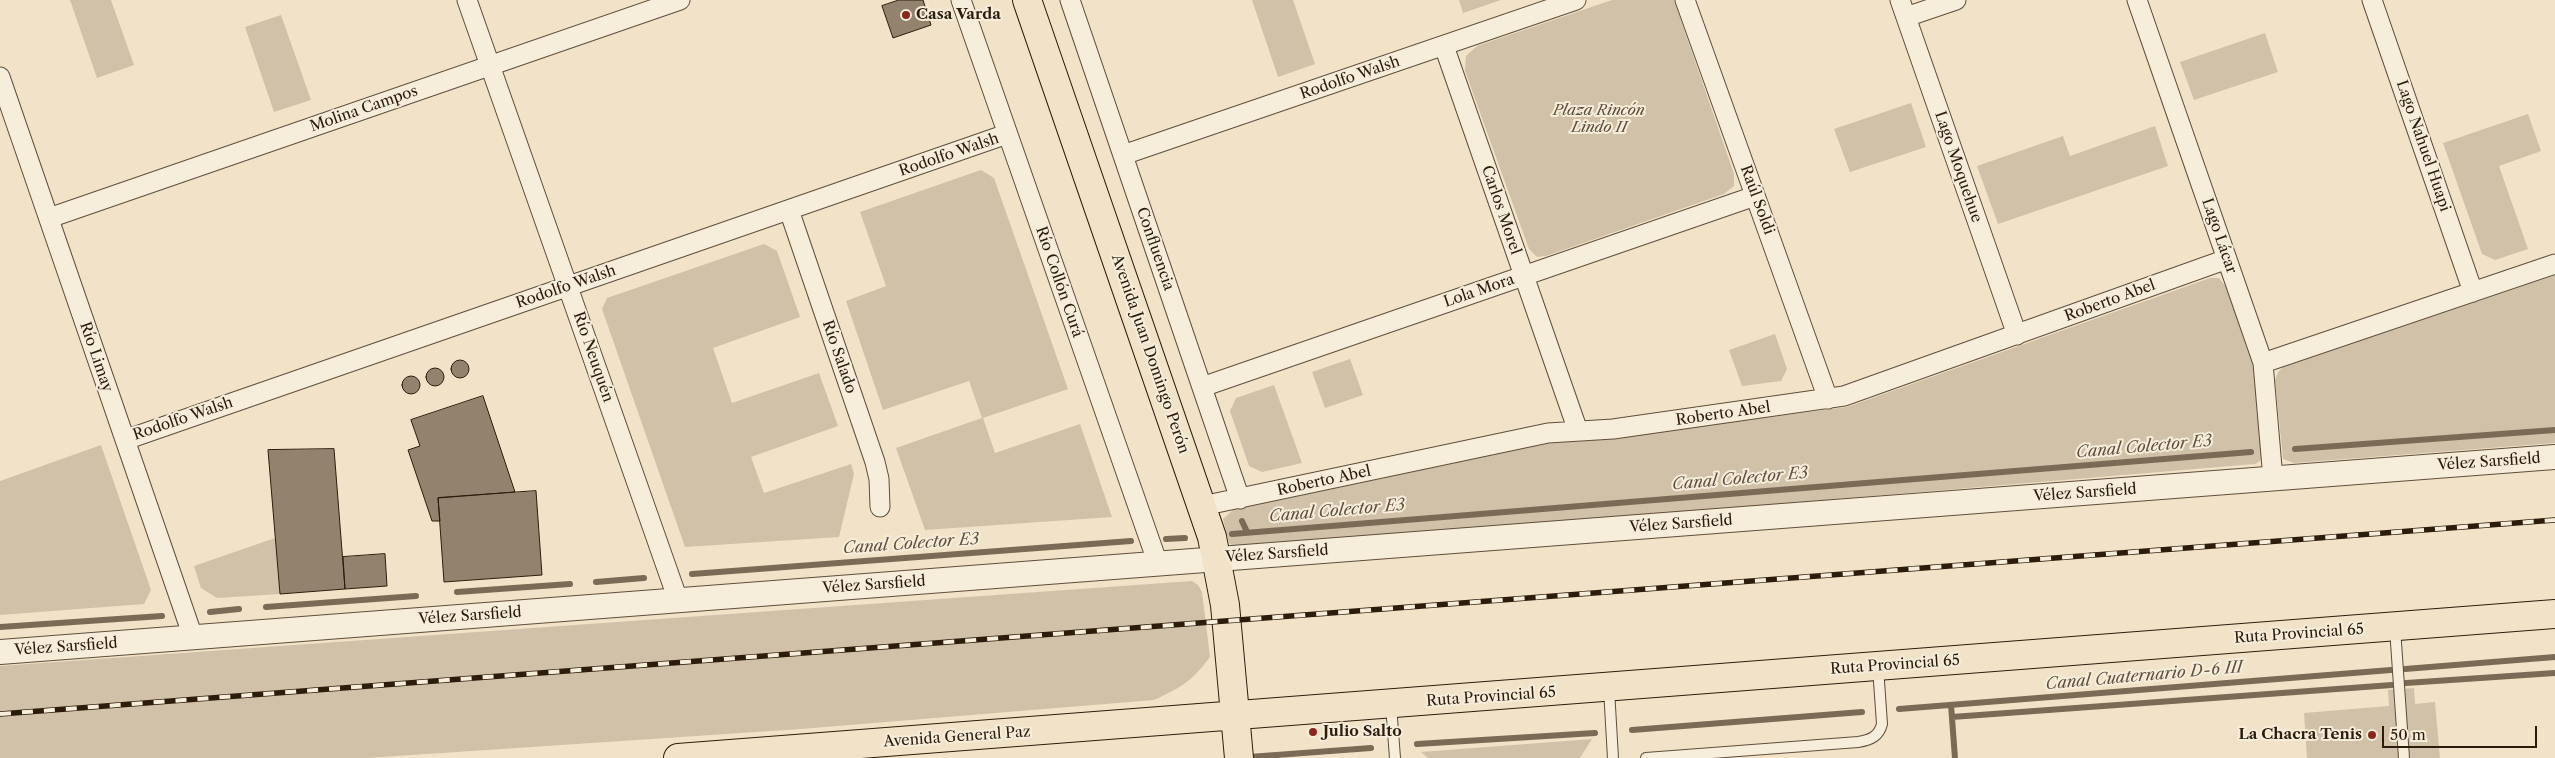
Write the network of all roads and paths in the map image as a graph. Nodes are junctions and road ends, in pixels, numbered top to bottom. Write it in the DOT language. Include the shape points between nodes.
graph roads {
  1 [pos="467,0"];
  2 [pos="680,0"];
  3 [pos="961,0"];
  4 [pos="1027,0"];
  5 [pos="1070,0"];
  6 [pos="1576,0"];
  7 [pos="1685,0"];
  8 [pos="1956,0"];
  9 [pos="2137,0"];
  10 [pos="2372,0"];
  11 [pos="1903,9"];
  12 [pos="1444,46"];
  13 [pos="490,65"];
  14 [pos="0,77"];
  15 [pos="1007,134"];
  16 [pos="1123,156"];
  17 [pos="1755,196"];
  18 [pos="788,210"];
  19 [pos="48,218"];
  20 [pos="2227,259"];
  21 [pos="2555,264"];
  22 [pos="1524,276"];
  23 [pos="568,286"];
  24 [pos="2473,292"];
  25 [pos="2017,335"];
  26 [pos="2263,363"];
  27 [pos="1202,387"];
  28 [pos="1828,399"];
  29 [pos="1578,431"];
  30 [pos="125,440"];
  31 [pos="2555,457"];
  32 [pos="2273,479"];
  33 [pos="1240,498"];
  34 [pos="1202,506"];
  35 [pos="880,507"];
  36 [pos="1218,559"];
  37 [pos="1158,564"];
  38 [pos="678,600"];
  39 [pos="2555,614"];
  40 [pos="2395,626"];
  41 [pos="193,637"];
  42 [pos="0,652"];
  43 [pos="1878,667"];
  44 [pos="1609,688"];
  45 [pos="1391,704"];
  46 [pos="1235,717"];
  47 [pos="678,758"];
  48 [pos="1238,758"];
  49 [pos="1395,758"];
  50 [pos="1613,758"];
  51 [pos="1646,758"];
  52 [pos="2404,758"];
  1 -- 13 [label="street, Río Neuquén"];
  2 -- 13 [label="street, Molina Campos"];
  3 -- 15 [label="street, Río Collón Curá"];
  4 -- 34 [label="main road, Avenida Juan Domingo Perón"];
  5 -- 16 [label="street, Confluencia"];
  6 -- 12 [label="street, Rodolfo Walsh"];
  7 -- 17 [label="street, Raúl Soldi"];
  8 -- 11 [label="street"];
  9 -- 20 [label="street, Lago Lácar"];
  10 -- 24 [label="street, Lago Nahuel Huapi"];
  11 -- 25 [label="street, Lago Moquehue"];
  12 -- 16 [label="street, Rodolfo Walsh"];
  12 -- 22 [label="street, Carlos Morel"];
  13 -- 19 [label="street, Molina Campos"];
  13 -- 23 [label="street, Río Neuquén"];
  14 -- 19 [label="street, Río Limay"];
  15 -- 18 [label="street, Rodolfo Walsh"];
  15 -- 37 [label="street, Río Collón Curá"];
  16 -- 27 [label="street, Confluencia"];
  17 -- 22 [label="street, Lola Mora"];
  17 -- 28 [label="street, Raúl Soldi"];
  18 -- 23 [label="street, Rodolfo Walsh"];
  18 -- 35 [label="street, Río Salado" via="875,462"];
  19 -- 30 [label="street, Río Limay"];
  20 -- 25 [label="street, Roberto Abel"];
  20 -- 26 [label="street, Lago Lácar"];
  21 -- 24 [label="street"];
  22 -- 27 [label="street, Lola Mora"];
  22 -- 29 [label="street, Carlos Morel"];
  23 -- 30 [label="street, Rodolfo Walsh"];
  23 -- 38 [label="street, Río Neuquén"];
  24 -- 26 [label="street"];
  25 -- 28 [label="street, Roberto Abel" via="1858,392"];
  26 -- 32 [label="street, Lago Lácar"];
  27 -- 33 [label="street, Confluencia"];
  28 -- 29 [label="street, Roberto Abel" via="1614,429"];
  29 -- 33 [label="street, Roberto Abel" via="1544,434"];
  30 -- 41 [label="street, Río Limay"];
  31 -- 32 [label="street, Vélez Sarsfield"];
  32 -- 36 [label="street, Vélez Sarsfield"];
  33 -- 34 [label="street, Roberto Abel"];
  34 -- 36 [label="main road, Avenida Juan Domingo Perón"];
  36 -- 37 [label="street, Vélez Sarsfield"];
  36 -- 46 [label="main road, Avenida Juan Domingo Perón"];
  37 -- 38 [label="street, Vélez Sarsfield"];
  38 -- 41 [label="street, Vélez Sarsfield"];
  39 -- 40 [label="main road, Ruta Provincial 65"];
  40 -- 43 [label="main road, Ruta Provincial 65"];
  40 -- 52 [label="lane"];
  41 -- 42 [label="street, Vélez Sarsfield"];
  43 -- 44 [label="main road, Ruta Provincial 65"];
  43 -- 51 [label="lane" via="1882,724 1872,739"];
  44 -- 45 [label="main road, Ruta Provincial 65"];
  44 -- 50 [label="lane"];
  45 -- 46 [label="main road, Ruta Provincial 65"];
  45 -- 49 [label="lane"];
  46 -- 47 [label="main road, Avenida General Paz"];
  46 -- 48 [label="main road, Avenida Juan Domingo Perón"];
}
